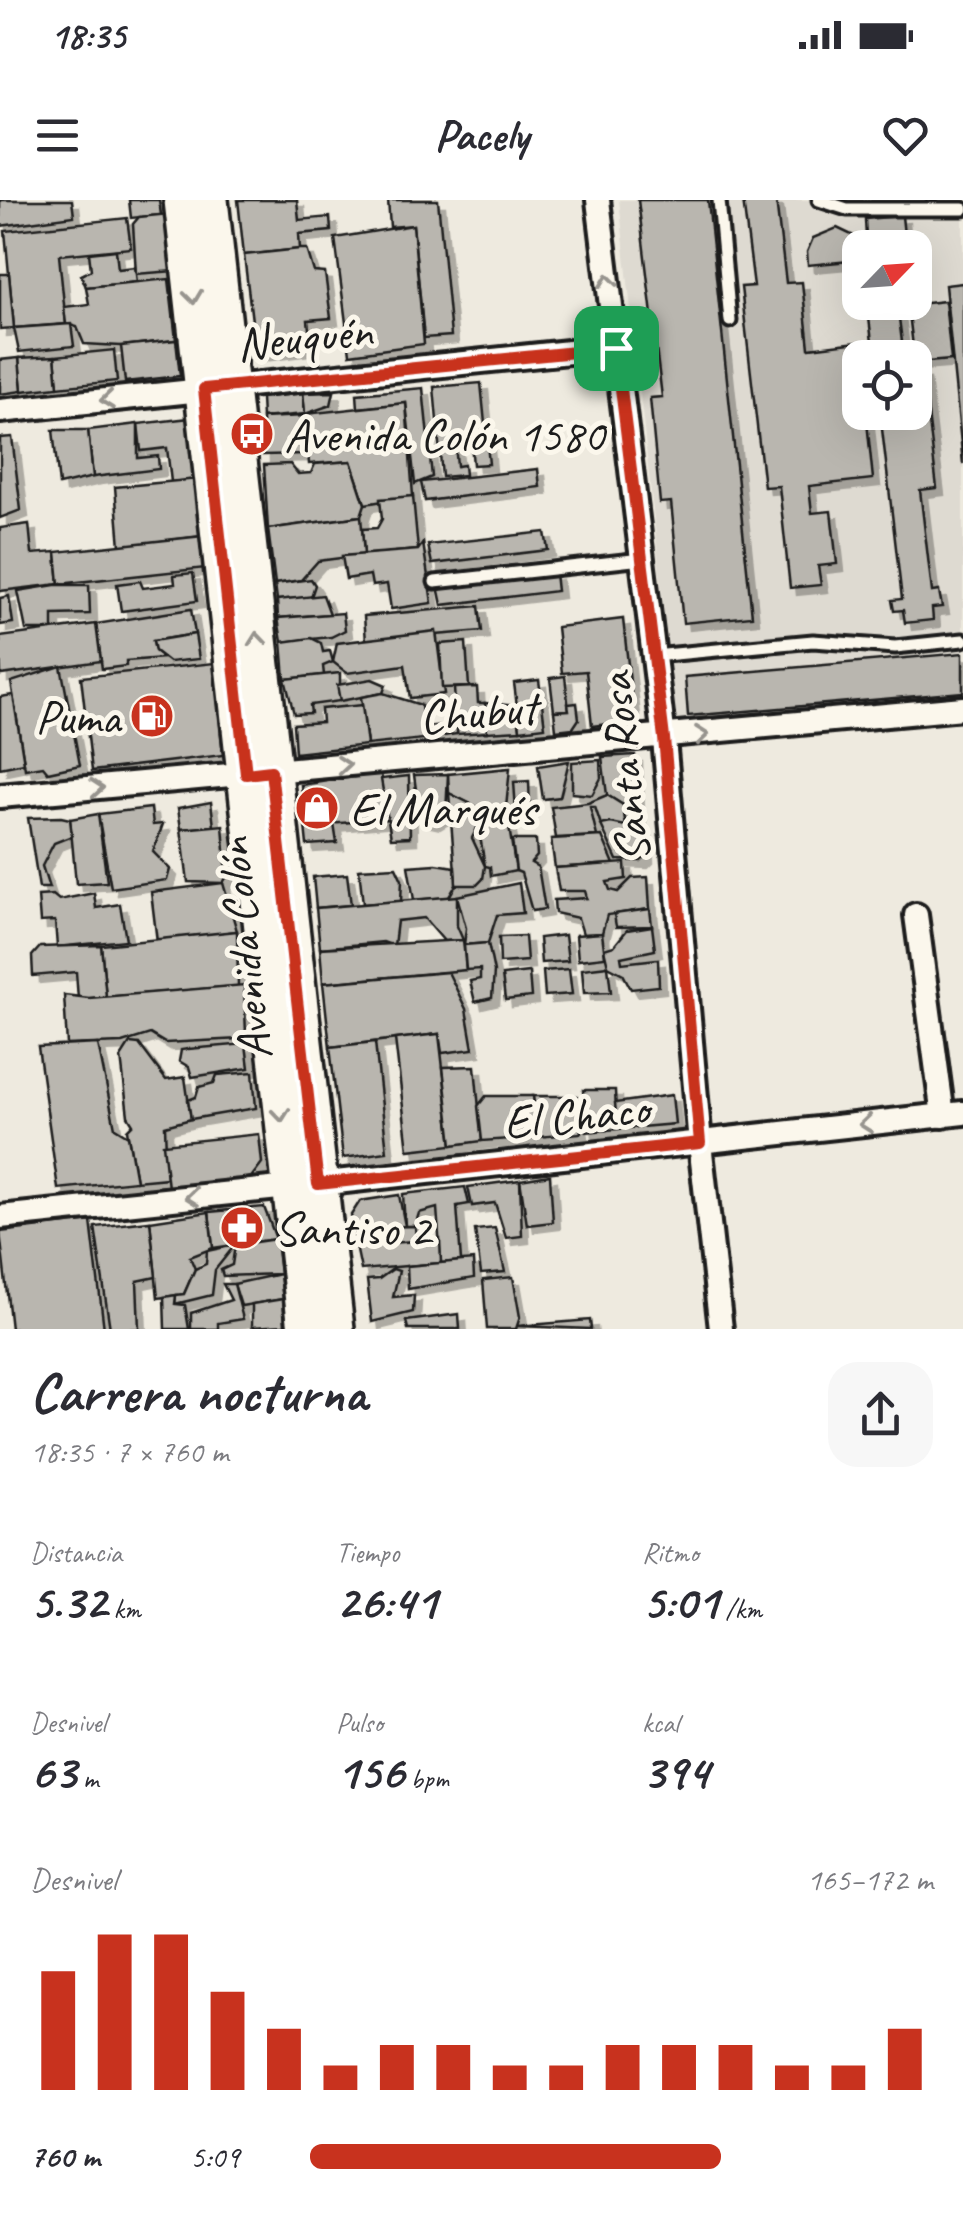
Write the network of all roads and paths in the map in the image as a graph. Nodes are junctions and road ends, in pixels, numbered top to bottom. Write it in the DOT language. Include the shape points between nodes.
graph roads {
  1 [pos="182,200"];
  2 [pos="210,200"];
  3 [pos="598,200"];
  4 [pos="719,200"];
  5 [pos="819,200"];
  6 [pos="963,209"];
  7 [pos="730,320"];
  8 [pos="616,348"];
  9 [pos="217,388"];
  10 [pos="0,411"];
  11 [pos="642,559"];
  12 [pos="435,582"];
  13 [pos="963,640"];
  14 [pos="654,656"];
  15 [pos="963,708"];
  16 [pos="664,738"];
  17 [pos="259,772"];
  18 [pos="0,796"];
  19 [pos="916,914"];
  20 [pos="953,1115"];
  21 [pos="700,1143"];
  22 [pos="303,1186"];
  23 [pos="0,1217"];
  24 [pos="306,1329"];
  25 [pos="336,1329"];
  26 [pos="722,1329"];
  1 -- 9 [label="main road, Avenida Colón, one-way"];
  2 -- 9 [label="main road, Avenida Colón"];
  8 -- 3 [label="street, Santa Rosa, one-way"];
  4 -- 7 [label="lane"];
  5 -- 6 [label="lane" via="846,209"];
  8 -- 9 [label="street, Neuquén"];
  8 -- 11 [label="street, Santa Rosa"];
  9 -- 10 [label="street, Neuquén, one-way"];
  9 -- 17 [label="main road, Avenida Colón"];
  11 -- 12 [label="lane"];
  11 -- 14 [label="street, Santa Rosa"];
  13 -- 14 [label="lane" via="894,647 814,641"];
  14 -- 16 [label="street, Santa Rosa"];
  16 -- 15 [label="street, Chubut, one-way"];
  17 -- 16 [label="street, Chubut, one-way"];
  16 -- 21 [label="street, Santa Rosa"];
  18 -- 17 [label="street, Chubut, one-way"];
  17 -- 22 [label="main road, Avenida Colón"];
  19 -- 20 [label="street"];
  20 -- 21 [label="street, El Chaco, one-way"];
  21 -- 22 [label="street, El Chaco"];
  21 -- 26 [label="street, Santa Rosa"];
  22 -- 23 [label="street, El Chaco, one-way"];
  22 -- 24 [label="main road, Avenida Colón"];
  22 -- 25 [label="main road, Avenida Colón"];
}
